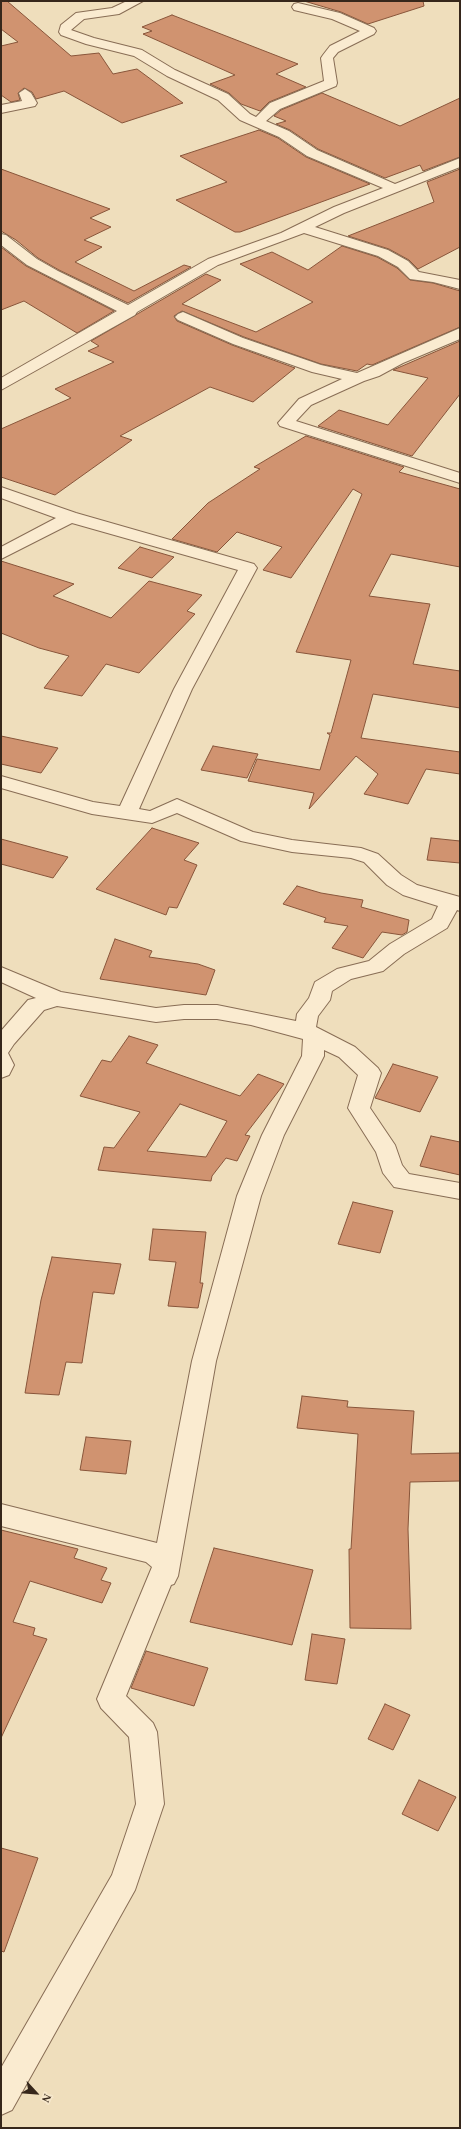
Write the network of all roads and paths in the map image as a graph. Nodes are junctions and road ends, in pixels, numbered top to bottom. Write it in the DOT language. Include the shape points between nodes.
graph roads {
  1 [pos="137,1"];
  2 [pos="305,1"];
  3 [pos="25,93"];
  4 [pos="1,109"];
  5 [pos="258,122"];
  6 [pos="460,162"];
  7 [pos="396,188"];
  8 [pos="303,228"];
  9 [pos="1,238"];
  10 [pos="16,250"];
  11 [pos="1,255"];
  12 [pos="460,286"];
  13 [pos="130,312"];
  14 [pos="183,317"];
  15 [pos="460,333"];
  16 [pos="358,378"];
  17 [pos="1,385"];
  18 [pos="460,478"];
  19 [pos="1,492"];
  20 [pos="70,517"];
  21 [pos="1,554"];
  22 [pos="1,782"];
  23 [pos="127,813"];
  24 [pos="455,903"];
  25 [pos="1,974"];
  26 [pos="34,997"];
  27 [pos="309,1026"];
  28 [pos="1,1048"];
  29 [pos="1,1059"];
  30 [pos="1,1070"];
  31 [pos="460,1191"];
  32 [pos="1,1515"];
  33 [pos="167,1563"];
  34 [pos="162,1611"];
  35 [pos="1,2099"];
  1 -- 5 [label="street" via="115,11 80,16 65,28 65,32 138,53 171,73 223,97 245,117"];
  2 -- 5 [label="street" via="298,7 336,16 370,31 334,49 327,58 331,83 275,106"];
  3 -- 4 [label="street" via="30,103"];
  5 -- 7 [label="street" via="284,134 312,153"];
  6 -- 7 [label="street"];
  7 -- 8 [label="street" via="339,210"];
  8 -- 12 [label="street" via="383,253 403,264 415,276 434,278"];
  8 -- 13 [label="street" via="213,262"];
  9 -- 10 [label="street"];
  10 -- 11 [label="street"];
  10 -- 13 [label="street" via="53,274"];
  13 -- 17 [label="street"];
  14 -- 16 [label="street" via="238,341 317,369"];
  15 -- 16 [label="street"];
  16 -- 18 [label="street" via="305,402 286,423"];
  19 -- 20 [label="street"];
  20 -- 21 [label="street"];
  20 -- 23 [label="street" via="248,568 183,689"];
  22 -- 23 [label="street" via="92,808"];
  23 -- 24 [label="street" via="152,817 177,805 248,837 292,846 354,852 371,858 394,880 410,890"];
  24 -- 27 [label="street" via="440,923 397,949 376,966 344,974 323,987"];
  25 -- 26 [label="street"];
  26 -- 27 [label="street" via="156,1014 217,1012"];
  26 -- 28 [label="street"];
  27 -- 31 [label="street" via="347,1052 370,1074 359,1108 387,1151 391,1167 402,1182"];
  27 -- 33 [label="street" via="313,1056 273,1135 249,1196 204,1361"];
  29 -- 30 [label="street"];
  32 -- 33 [label="street" via="153,1553"];
  33 -- 34 [label="street"];
  33 -- 35 [label="street" via="111,1699 143,1732 150,1804 125,1880"];
}
